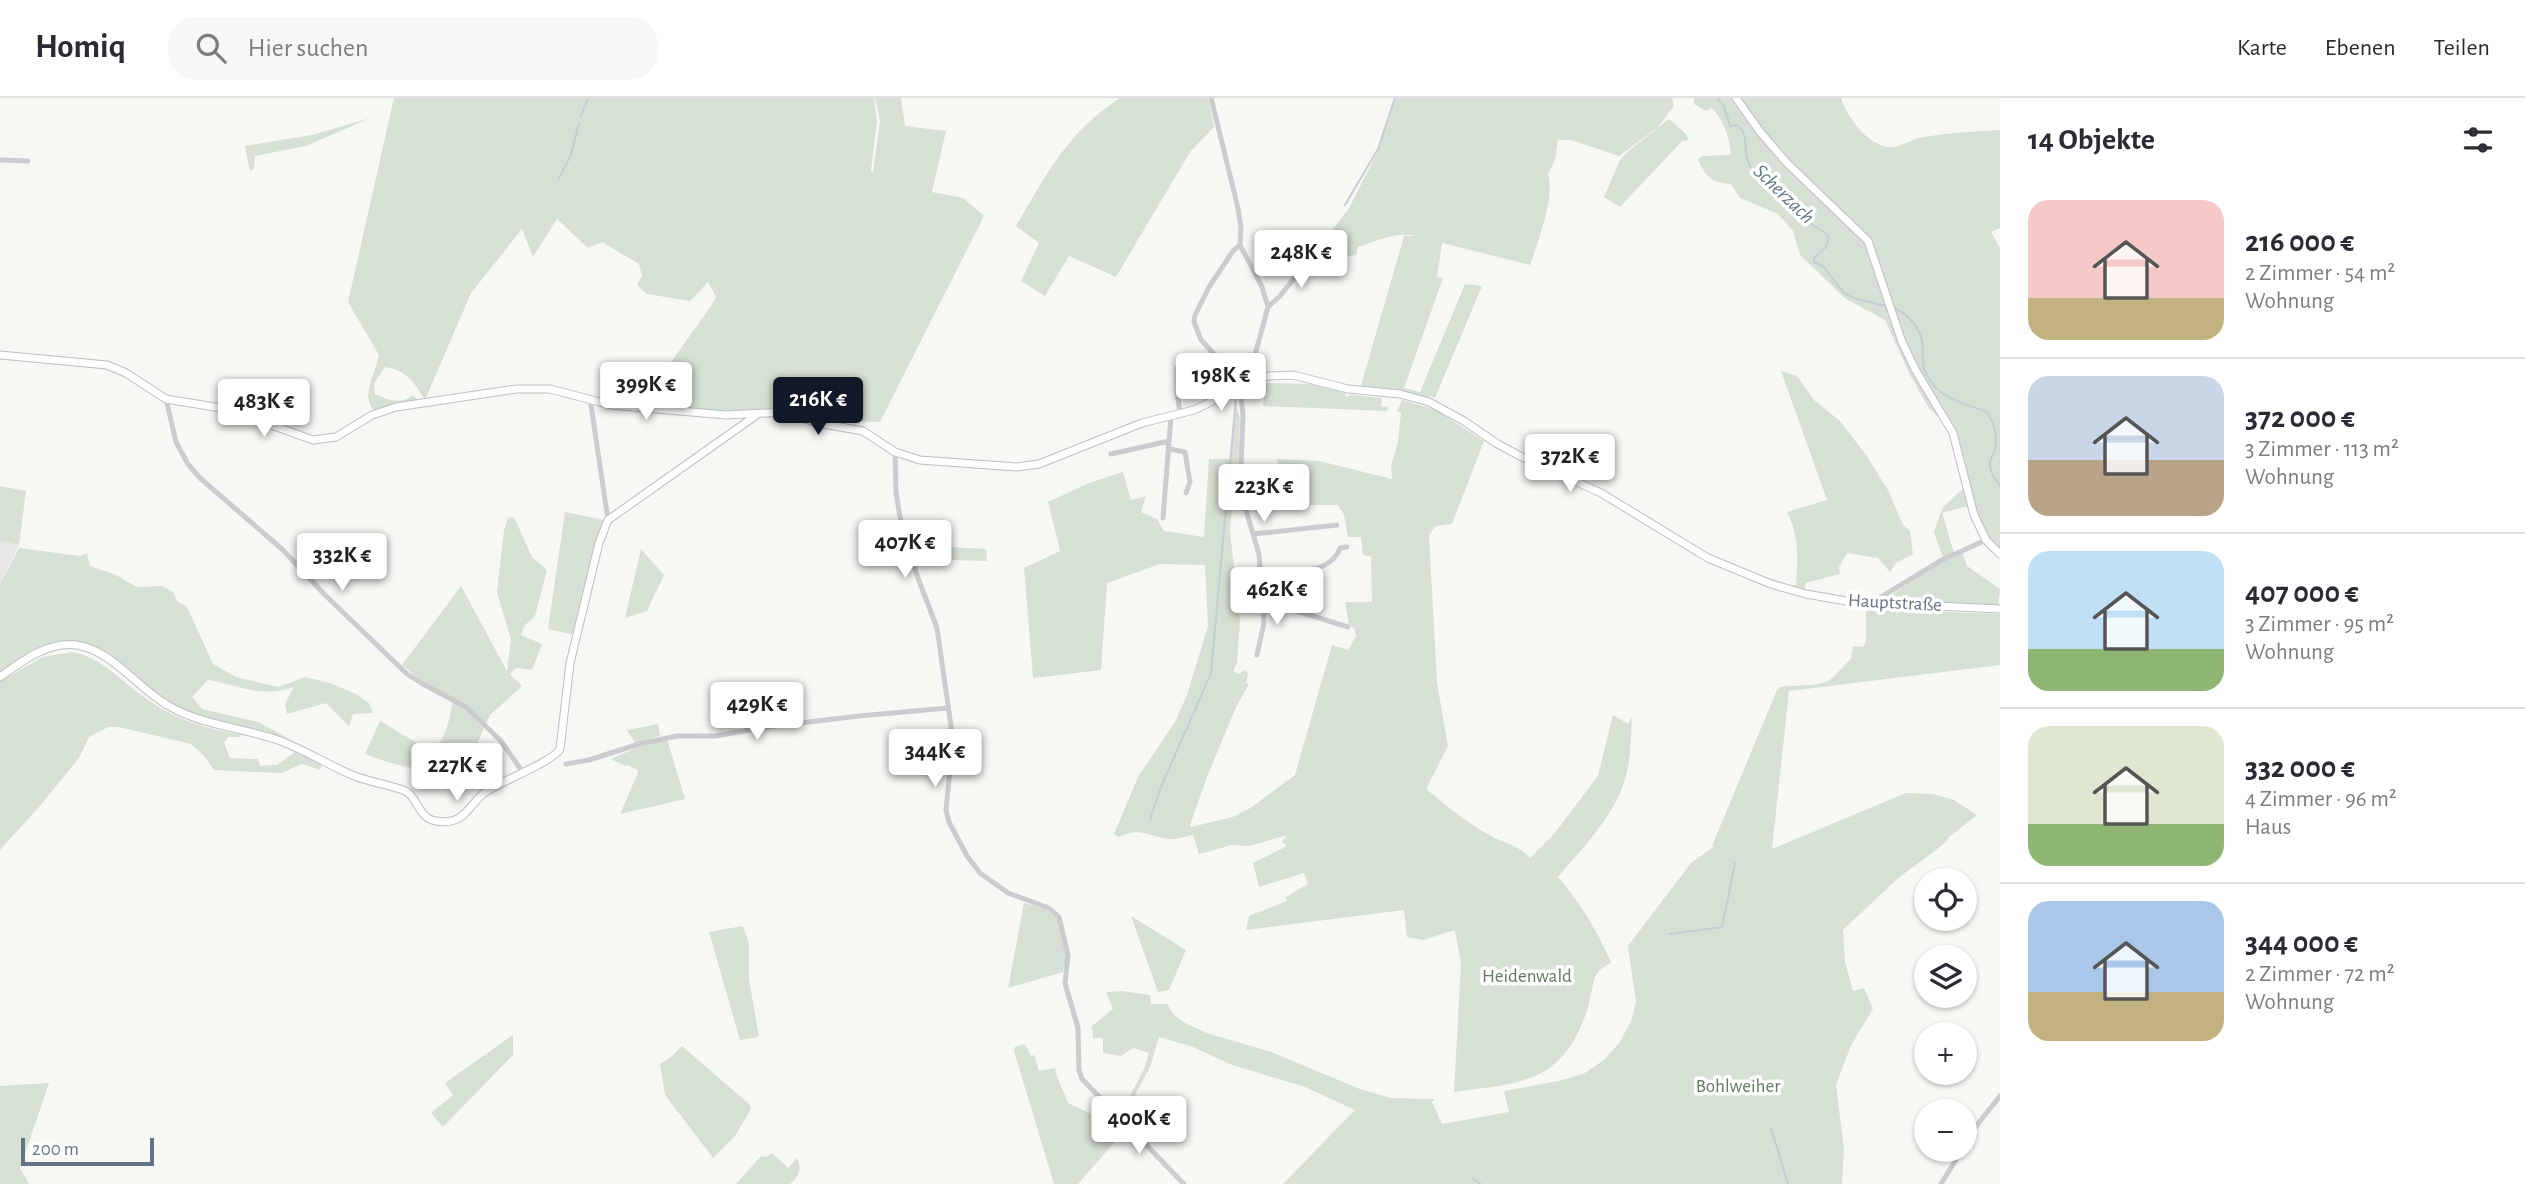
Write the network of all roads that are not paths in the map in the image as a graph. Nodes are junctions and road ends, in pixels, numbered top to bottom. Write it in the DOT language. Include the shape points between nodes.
graph roads {
  1 [pos="1210,98"];
  2 [pos="1736,98"];
  3 [pos="0,160"];
  4 [pos="28,161"];
  5 [pos="1240,245"];
  6 [pos="1315,251"];
  7 [pos="1268,307"];
  8 [pos="0,355"];
  9 [pos="1177,368"];
  10 [pos="1256,380"];
  11 [pos="1238,388"];
  12 [pos="166,399"];
  13 [pos="593,400"];
  14 [pos="758,414"];
  15 [pos="1180,414"];
  16 [pos="1171,416"];
  17 [pos="1169,441"];
  18 [pos="1170,449"];
  19 [pos="895,452"];
  20 [pos="1111,454"];
  21 [pos="1186,493"];
  22 [pos="1163,518"];
  23 [pos="608,520"];
  24 [pos="1337,525"];
  25 [pos="1253,534"];
  26 [pos="1986,540"];
  27 [pos="1347,547"];
  28 [pos="2000,554"];
  29 [pos="1261,575"];
  30 [pos="1262,594"];
  31 [pos="1878,605"];
  32 [pos="2000,609"];
  33 [pos="1348,627"];
  34 [pos="1257,655"];
  35 [pos="0,677"];
  36 [pos="948,708"];
  37 [pos="566,764"];
  38 [pos="522,771"];
  39 [pos="2000,1096"];
  40 [pos="1977,1126"];
  41 [pos="1955,1162"];
  42 [pos="1184,1184"];
  43 [pos="1941,1184"];
  1 -- 5 [label="street" via="1241,228"];
  2 -- 26 [label="main road" via="1787,163 1868,241 1902,342 1953,433 1974,515"];
  3 -- 4 [label="street"];
  5 -- 7 [label="street"];
  5 -- 11 [label="street" via="1209,287 1194,323 1200,340 1226,367"];
  6 -- 7 [label="street"];
  7 -- 10 [label="street" via="1256,351"];
  8 -- 12 [label="main road" via="107,365"];
  9 -- 15 [label="street"];
  10 -- 11 [label="main road, Hauptstraße"];
  10 -- 31 [label="main road, Hauptstraße" via="1293,375 1429,402 1520,456 1601,493 1708,558 1790,590"];
  11 -- 15 [label="main road, Hauptstraße"];
  11 -- 25 [label="street" via="1243,415 1240,490"];
  12 -- 13 [label="main road, Hauptstraße" via="228,409 313,440 336,437 396,407 494,392 550,389"];
  12 -- 38 [label="street" via="176,442 200,478 283,550 407,674 466,707 501,741"];
  13 -- 14 [label="main road, Hauptstraße" via="712,414"];
  13 -- 23 [label="street"];
  14 -- 19 [label="main road, Hauptstraße" via="784,412 851,427 874,436"];
  14 -- 23 [label="main road"];
  15 -- 16 [label="main road, Hauptstraße"];
  16 -- 17 [label="street"];
  16 -- 19 [label="main road, Hauptstraße" via="1039,464 1017,467 920,460"];
  17 -- 18 [label="street"];
  17 -- 20 [label="street"];
  18 -- 21 [label="street" via="1185,452 1190,482"];
  18 -- 22 [label="street"];
  19 -- 36 [label="street" via="902,528 937,628"];
  23 -- 38 [label="main road" via="598,543 570,663 560,749"];
  24 -- 25 [label="street"];
  25 -- 29 [label="street"];
  26 -- 28 [label="main road"];
  26 -- 31 [label="street" via="1941,560 1881,597"];
  27 -- 29 [label="street" via="1314,569"];
  29 -- 30 [label="street"];
  30 -- 33 [label="street" via="1279,597 1287,608"];
  30 -- 34 [label="street" via="1264,623"];
  31 -- 32 [label="main road, Hauptstraße"];
  35 -- 38 [label="main road" via="52,647 84,647 106,657 182,713 279,740 355,776 402,790 422,814 435,821 467,814 479,797"];
  36 -- 37 [label="street" via="715,736 670,737"];
  36 -- 42 [label="street" via="953,740 948,822 967,856 996,887 1049,908 1059,917 1068,955 1065,983 1078,1028 1082,1079"];
  39 -- 40 [label="street"];
  41 -- 43 [label="street"];
}
